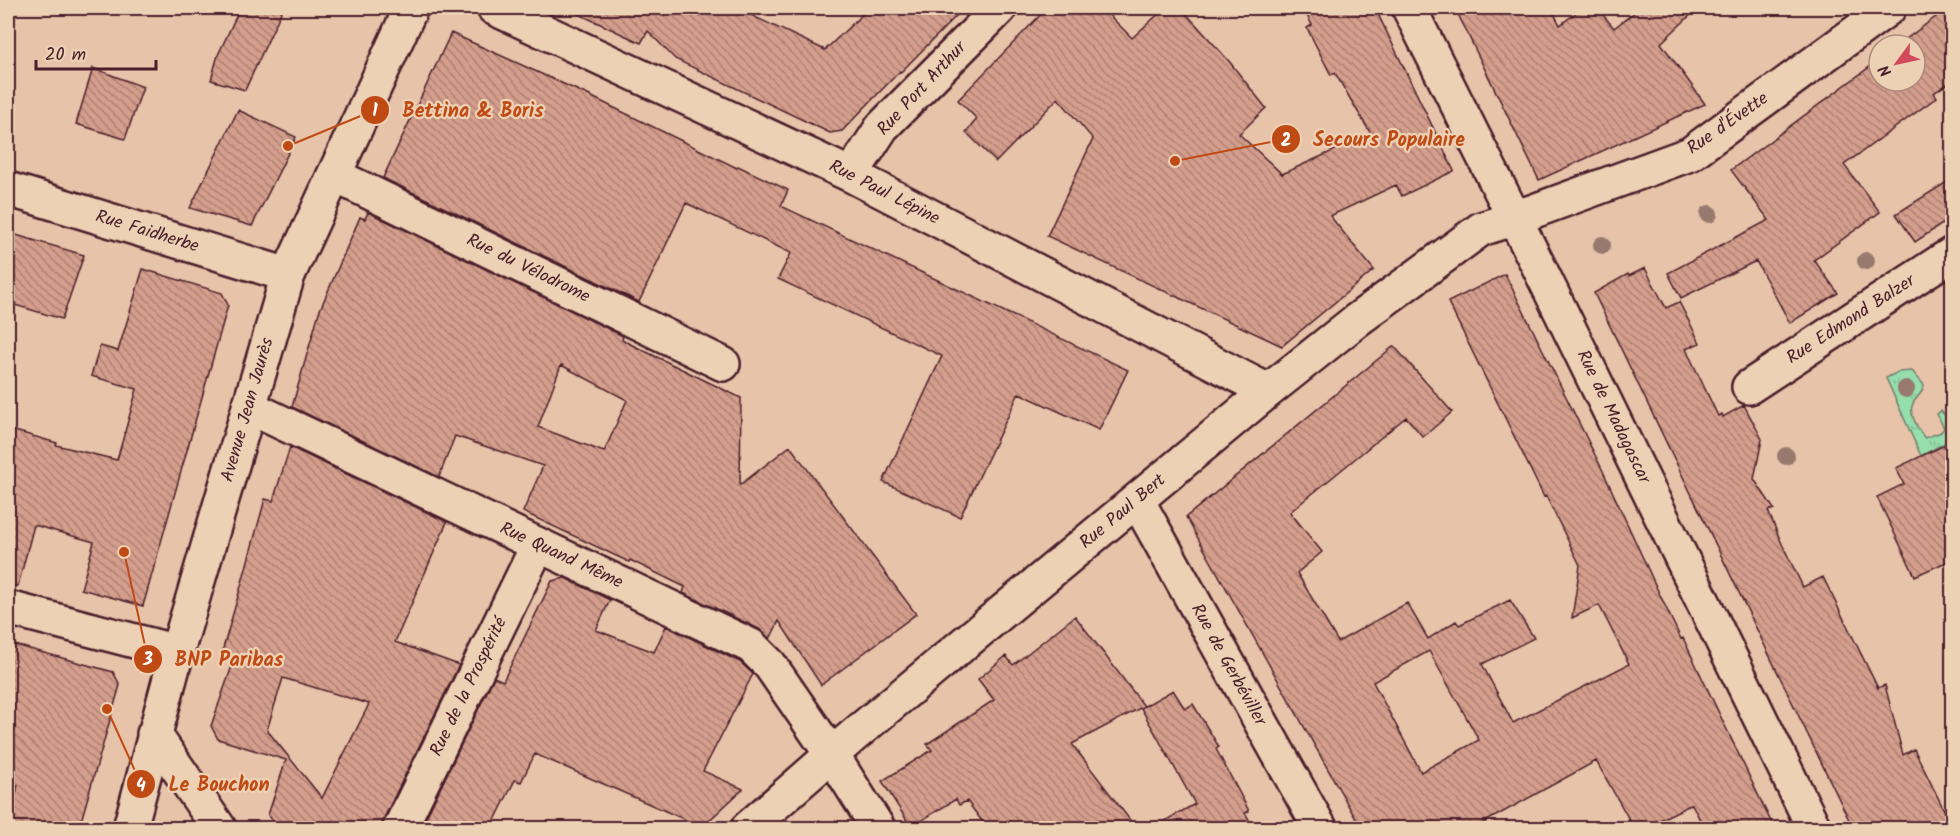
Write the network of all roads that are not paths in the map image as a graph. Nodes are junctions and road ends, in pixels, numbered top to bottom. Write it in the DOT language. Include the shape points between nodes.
graph roads {
  1 [pos="411,8"];
  2 [pos="494,8"];
  3 [pos="1000,8"];
  4 [pos="1408,8"];
  5 [pos="1889,8"];
  6 [pos="334,175"];
  7 [pos="851,175"];
  8 [pos="8,189"];
  9 [pos="1515,218"];
  10 [pos="1953,254"];
  11 [pos="288,275"];
  12 [pos="723,364"];
  13 [pos="1749,387"];
  14 [pos="1268,391"];
  15 [pos="249,407"];
  16 [pos="1137,500"];
  17 [pos="538,545"];
  18 [pos="8,608"];
  19 [pos="177,652"];
  20 [pos="154,734"];
  21 [pos="832,755"];
  22 [pos="129,828"];
  23 [pos="219,828"];
  24 [pos="400,828"];
  25 [pos="748,828"];
  26 [pos="878,828"];
  27 [pos="1320,828"];
  28 [pos="1814,828"];
  1 -- 6 [label="street, Avenue Jean Jaurès"];
  2 -- 7 [label="street, Rue Paul Lépine"];
  3 -- 7 [label="street, Rue Port Arthur" via="882,127"];
  4 -- 9 [label="street, Rue de Madagascar"];
  5 -- 9 [label="street, Rue d'Évette" via="1690,154"];
  6 -- 11 [label="street, Avenue Jean Jaurès"];
  6 -- 12 [label="street, Rue du Vélodrome"];
  7 -- 14 [label="street, Rue Paul Lépine"];
  8 -- 11 [label="street, Rue Faidherbe"];
  9 -- 14 [label="street, Rue Paul Bert" via="1481,229"];
  9 -- 28 [label="street, Rue de Madagascar"];
  10 -- 13 [label="street, Rue Edmond Balzer"];
  11 -- 15 [label="street, Avenue Jean Jaurès"];
  14 -- 16 [label="street, Rue Paul Bert"];
  15 -- 17 [label="street, Rue Quand Même"];
  15 -- 19 [label="street, Avenue Jean Jaurès"];
  16 -- 21 [label="street, Rue Paul Bert"];
  16 -- 27 [label="street, Rue de Gerbéviller"];
  17 -- 21 [label="street, Rue Quand Même" via="751,646 770,665"];
  17 -- 24 [label="street, Rue de la Prospérité"];
  18 -- 19 [label="street"];
  19 -- 20 [label="street, Avenue Jean Jaurès"];
  20 -- 22 [label="street, Avenue Jean Jaurès"];
  20 -- 23 [label="street"];
  21 -- 25 [label="street, Rue Paul Bert"];
  21 -- 26 [label="street, Rue Quand Même"];
}
